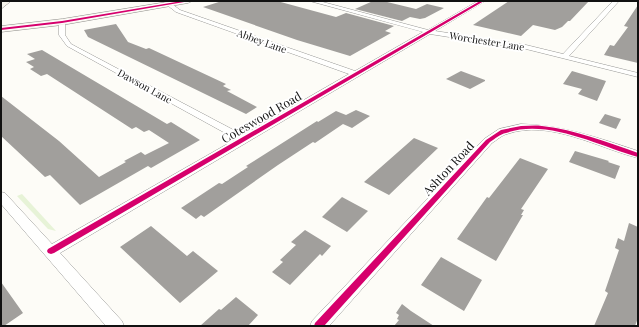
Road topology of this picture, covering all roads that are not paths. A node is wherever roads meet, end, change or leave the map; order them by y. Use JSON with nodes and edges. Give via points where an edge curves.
{"nodes":[{"id":1,"x":7,"y":1,"type":"edge"},
{"id":2,"x":188,"y":1,"type":"edge"},
{"id":3,"x":313,"y":1,"type":"edge"},
{"id":4,"x":482,"y":1,"type":"edge"},
{"id":5,"x":616,"y":1,"type":"edge"},
{"id":6,"x":341,"y":4,"type":"dead end"},
{"id":7,"x":170,"y":5,"type":"junction"},
{"id":8,"x":1,"y":6,"type":"edge"},
{"id":9,"x":334,"y":7,"type":"junction"},
{"id":10,"x":62,"y":22,"type":"junction"},
{"id":11,"x":1,"y":29,"type":"edge"},
{"id":12,"x":429,"y":32,"type":"junction"},
{"id":13,"x":565,"y":56,"type":"junction"},
{"id":14,"x":356,"y":74,"type":"junction"},
{"id":15,"x":638,"y":75,"type":"edge"},
{"id":16,"x":244,"y":139,"type":"junction"},
{"id":17,"x":638,"y":155,"type":"edge"},
{"id":18,"x":1,"y":196,"type":"edge"},
{"id":19,"x":51,"y":251,"type":"junction"},
{"id":20,"x":116,"y":326,"type":"edge"},
{"id":21,"x":318,"y":326,"type":"edge"}],
"edges":[{"from":1,"to":8,"type":"main road"},
{"from":2,"to":7,"type":"main road"},
{"from":3,"to":9,"type":"street","name":"Worchester Lane"},
{"from":4,"to":12,"type":"street","name":"Coteswood Road"},
{"from":5,"to":13,"type":"street"},
{"from":6,"to":9,"type":"street"},
{"from":7,"to":10,"type":"main road"},
{"from":7,"to":14,"type":"street","name":"Abbey Lane","via":[[178,11]]},
{"from":9,"to":12,"type":"street","name":"Worchester Lane"},
{"from":10,"to":11,"type":"main road"},
{"from":10,"to":16,"type":"street","name":"Dawson Lane","via":[[60,30],[69,45]]},
{"from":12,"to":13,"type":"street","name":"Worchester Lane","via":[[506,43]]},
{"from":12,"to":14,"type":"street","name":"Coteswood Road"},
{"from":13,"to":15,"type":"street","name":"Worchester Lane"},
{"from":14,"to":16,"type":"street","name":"Coteswood Road"},
{"from":16,"to":19,"type":"street","name":"Coteswood Road"},
{"from":17,"to":21,"type":"street","name":"Ashton Road","via":[[551,128],[517,129],[498,134],[488,141]]},
{"from":18,"to":19,"type":"street"},
{"from":19,"to":20,"type":"street"}]}
